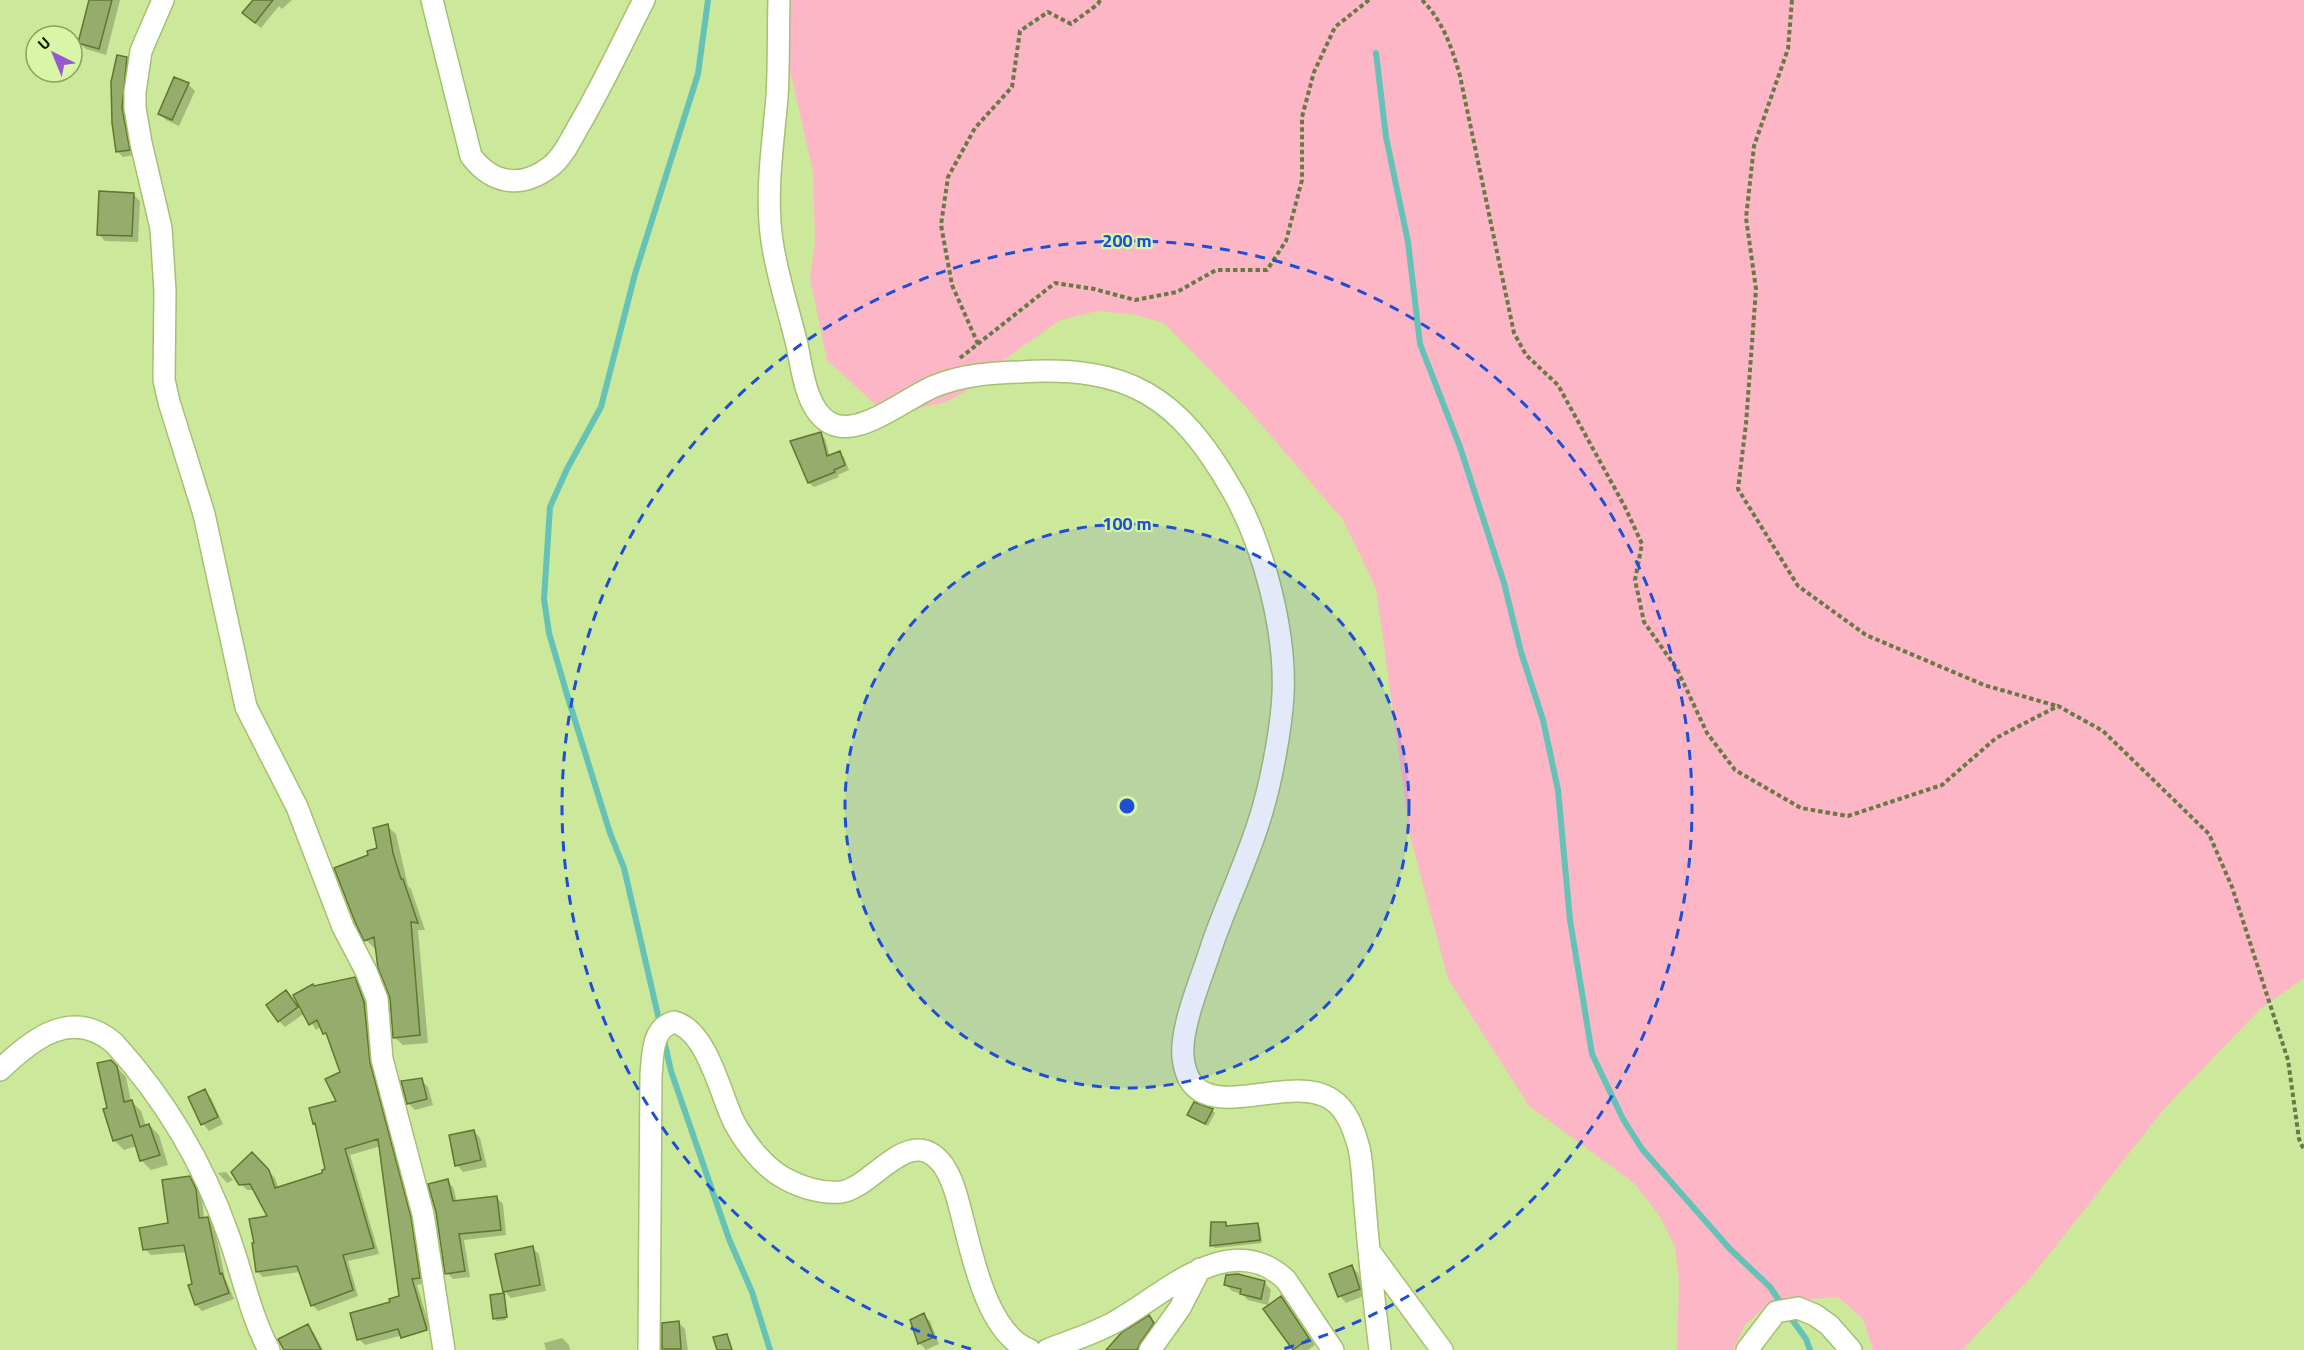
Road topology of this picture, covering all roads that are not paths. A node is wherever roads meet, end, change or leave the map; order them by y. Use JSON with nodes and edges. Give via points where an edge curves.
{"nodes":[{"id":1,"x":163,"y":0,"type":"edge"},
{"id":2,"x":432,"y":0,"type":"edge"},
{"id":3,"x":644,"y":0,"type":"edge"},
{"id":4,"x":779,"y":0,"type":"edge"},
{"id":5,"x":0,"y":1070,"type":"edge"},
{"id":6,"x":1370,"y":1251,"type":"junction"},
{"id":7,"x":1200,"y":1269,"type":"junction"},
{"id":8,"x":1008,"y":1341,"type":"edge"},
{"id":9,"x":269,"y":1350,"type":"edge"},
{"id":10,"x":444,"y":1350,"type":"edge"},
{"id":11,"x":649,"y":1350,"type":"edge"},
{"id":12,"x":1030,"y":1350,"type":"edge"},
{"id":13,"x":1047,"y":1350,"type":"edge"},
{"id":14,"x":1150,"y":1350,"type":"edge"},
{"id":15,"x":1333,"y":1350,"type":"edge"},
{"id":16,"x":1380,"y":1350,"type":"edge"},
{"id":17,"x":1442,"y":1350,"type":"edge"},
{"id":18,"x":1747,"y":1350,"type":"edge"},
{"id":19,"x":1851,"y":1350,"type":"edge"}],
"edges":[{"from":1,"to":10,"type":"street","via":[[141,51],[135,100],[161,228],[164,380],[204,514],[246,707],[297,807],[343,927],[377,999],[382,1059],[423,1214]]},
{"from":2,"to":3,"type":"street","via":[[471,156],[489,174],[514,181],[534,176],[563,153]]},
{"from":4,"to":6,"type":"street","via":[[777,95],[769,181],[772,243],[805,379],[818,413],[834,425],[846,428],[958,378],[1034,371],[1103,376],[1156,397],[1176,414],[1217,465],[1250,524],[1278,629],[1284,670],[1283,698],[1261,815],[1184,1033],[1183,1055],[1187,1075],[1195,1088],[1207,1095],[1239,1098],[1305,1090],[1318,1092],[1338,1105],[1347,1116],[1362,1161]]},
{"from":5,"to":9,"type":"street","via":[[33,1040],[59,1029],[92,1030],[114,1043],[161,1100],[197,1163],[228,1233]]},
{"from":6,"to":16,"type":"street"},
{"from":6,"to":17,"type":"street"},
{"from":7,"to":13,"type":"street","via":[[1115,1322]]},
{"from":7,"to":14,"type":"street","via":[[1180,1308]]},
{"from":7,"to":15,"type":"street","via":[[1227,1261],[1245,1261],[1276,1271]]},
{"from":8,"to":11,"type":"street","via":[[985,1294],[957,1194],[936,1157],[918,1150],[906,1152],[852,1189],[841,1192],[812,1189],[789,1181],[772,1169],[745,1139],[708,1058],[687,1029],[674,1022],[657,1036],[651,1074]]},
{"from":8,"to":12,"type":"street"},
{"from":18,"to":19,"type":"street","via":[[1776,1311],[1798,1308],[1829,1325]]}]}
